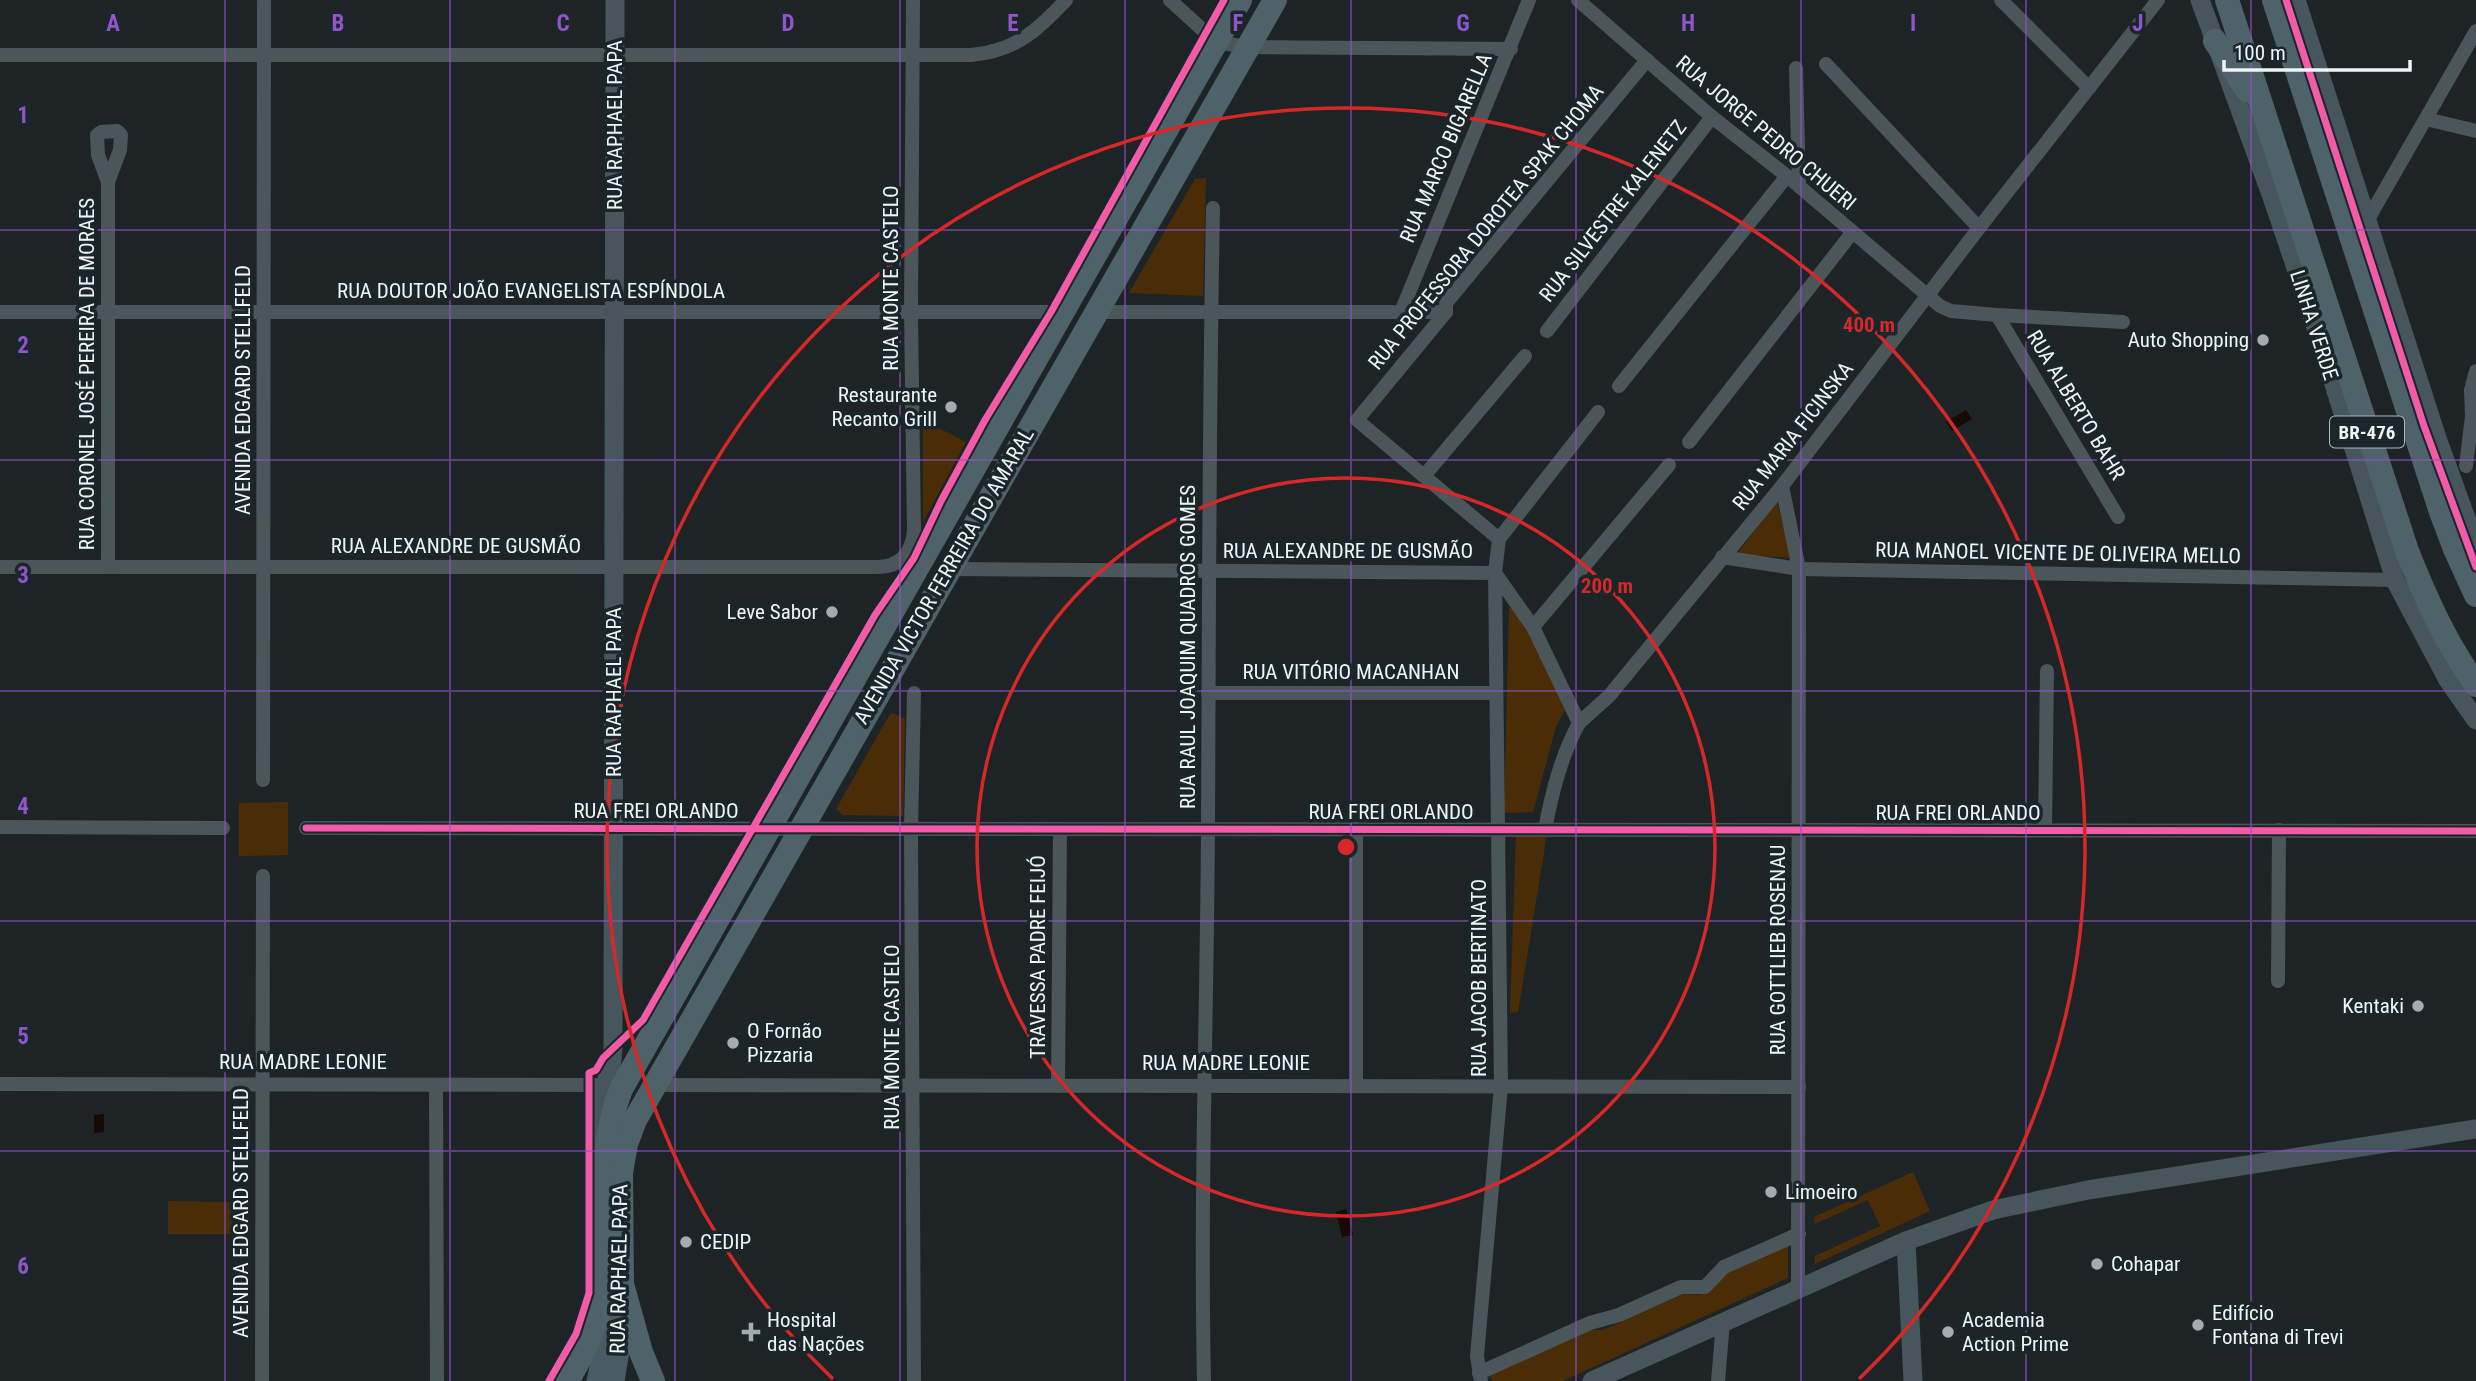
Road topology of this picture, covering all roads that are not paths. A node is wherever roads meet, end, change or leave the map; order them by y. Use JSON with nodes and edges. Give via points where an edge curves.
{"nodes":[{"id":1,"x":264,"y":0,"type":"edge"},
{"id":2,"x":615,"y":0,"type":"edge"},
{"id":3,"x":912,"y":0,"type":"edge"},
{"id":4,"x":1066,"y":0,"type":"edge"},
{"id":5,"x":1170,"y":0,"type":"edge"},
{"id":6,"x":1240,"y":0,"type":"edge"},
{"id":7,"x":1275,"y":0,"type":"edge"},
{"id":8,"x":1529,"y":0,"type":"edge"},
{"id":9,"x":1578,"y":0,"type":"edge"},
{"id":10,"x":2001,"y":0,"type":"edge"},
{"id":11,"x":2158,"y":0,"type":"edge"},
{"id":12,"x":2200,"y":0,"type":"edge"},
{"id":13,"x":2227,"y":0,"type":"edge"},
{"id":14,"x":2274,"y":0,"type":"edge"},
{"id":15,"x":2297,"y":0,"type":"edge"},
{"id":16,"x":2476,"y":32,"type":"edge"},
{"id":17,"x":2215,"y":41,"type":"junction"},
{"id":18,"x":1216,"y":42,"type":"junction"},
{"id":19,"x":1248,"y":47,"type":"junction"},
{"id":20,"x":1511,"y":49,"type":"junction"},
{"id":21,"x":0,"y":55,"type":"edge"},
{"id":22,"x":264,"y":55,"type":"junction"},
{"id":23,"x":615,"y":55,"type":"junction"},
{"id":24,"x":913,"y":55,"type":"junction"},
{"id":25,"x":1647,"y":60,"type":"junction"},
{"id":26,"x":1826,"y":64,"type":"dead end"},
{"id":27,"x":1796,"y":68,"type":"dead end"},
{"id":28,"x":2089,"y":88,"type":"junction"},
{"id":29,"x":1712,"y":117,"type":"junction"},
{"id":30,"x":2266,"y":118,"type":"junction"},
{"id":31,"x":2426,"y":119,"type":"junction"},
{"id":32,"x":2476,"y":131,"type":"edge"},
{"id":33,"x":1787,"y":176,"type":"junction"},
{"id":34,"x":108,"y":181,"type":"dead end"},
{"id":35,"x":1799,"y":186,"type":"junction"},
{"id":36,"x":1213,"y":208,"type":"dead end"},
{"id":37,"x":2367,"y":221,"type":"junction"},
{"id":38,"x":1979,"y":228,"type":"junction"},
{"id":39,"x":1852,"y":233,"type":"junction"},
{"id":40,"x":1928,"y":296,"type":"junction"},
{"id":41,"x":0,"y":312,"type":"edge"},
{"id":42,"x":108,"y":312,"type":"junction"},
{"id":43,"x":264,"y":312,"type":"junction"},
{"id":44,"x":614,"y":312,"type":"junction"},
{"id":45,"x":911,"y":312,"type":"junction"},
{"id":46,"x":1062,"y":312,"type":"junction"},
{"id":47,"x":1096,"y":312,"type":"junction"},
{"id":48,"x":1211,"y":312,"type":"junction"},
{"id":49,"x":1401,"y":312,"type":"junction"},
{"id":50,"x":1446,"y":312,"type":"junction"},
{"id":51,"x":1997,"y":315,"type":"junction"},
{"id":52,"x":2123,"y":322,"type":"dead end"},
{"id":53,"x":1546,"y":331,"type":"dead end"},
{"id":54,"x":1525,"y":356,"type":"dead end"},
{"id":55,"x":2476,"y":371,"type":"edge"},
{"id":56,"x":1619,"y":386,"type":"dead end"},
{"id":57,"x":2474,"y":403,"type":"edge"},
{"id":58,"x":1598,"y":412,"type":"dead end"},
{"id":59,"x":1689,"y":442,"type":"dead end"},
{"id":60,"x":1669,"y":465,"type":"dead end"},
{"id":61,"x":2466,"y":466,"type":"dead end"},
{"id":62,"x":1424,"y":476,"type":"junction"},
{"id":63,"x":1782,"y":486,"type":"junction"},
{"id":64,"x":2118,"y":517,"type":"dead end"},
{"id":65,"x":1499,"y":539,"type":"junction"},
{"id":66,"x":2476,"y":546,"type":"edge"},
{"id":67,"x":907,"y":555,"type":"joint"},
{"id":68,"x":1722,"y":557,"type":"junction"},
{"id":69,"x":0,"y":567,"type":"edge"},
{"id":70,"x":108,"y":567,"type":"junction"},
{"id":71,"x":264,"y":567,"type":"junction"},
{"id":72,"x":614,"y":567,"type":"junction"},
{"id":73,"x":949,"y":569,"type":"junction"},
{"id":74,"x":1799,"y":569,"type":"junction"},
{"id":75,"x":1208,"y":571,"type":"junction"},
{"id":76,"x":1495,"y":573,"type":"junction"},
{"id":77,"x":2395,"y":580,"type":"junction"},
{"id":78,"x":2476,"y":595,"type":"edge"},
{"id":79,"x":1533,"y":627,"type":"junction"},
{"id":80,"x":2047,"y":671,"type":"dead end"},
{"id":81,"x":2476,"y":685,"type":"edge"},
{"id":82,"x":914,"y":693,"type":"dead end"},
{"id":83,"x":1208,"y":693,"type":"junction"},
{"id":84,"x":1495,"y":693,"type":"junction"},
{"id":85,"x":2476,"y":720,"type":"edge"},
{"id":86,"x":1579,"y":723,"type":"junction"},
{"id":87,"x":263,"y":780,"type":"dead end"},
{"id":88,"x":0,"y":827,"type":"edge"},
{"id":89,"x":223,"y":828,"type":"dead end"},
{"id":90,"x":306,"y":828,"type":"dead end"},
{"id":91,"x":614,"y":828,"type":"junction"},
{"id":92,"x":768,"y":829,"type":"junction"},
{"id":93,"x":800,"y":829,"type":"junction"},
{"id":94,"x":911,"y":829,"type":"junction"},
{"id":95,"x":1060,"y":829,"type":"junction"},
{"id":96,"x":1208,"y":829,"type":"junction"},
{"id":97,"x":1356,"y":829,"type":"junction"},
{"id":98,"x":1498,"y":830,"type":"junction"},
{"id":99,"x":1545,"y":830,"type":"junction"},
{"id":100,"x":1799,"y":830,"type":"junction"},
{"id":101,"x":2045,"y":830,"type":"junction"},
{"id":102,"x":2279,"y":830,"type":"junction"},
{"id":103,"x":2476,"y":831,"type":"edge"},
{"id":104,"x":263,"y":876,"type":"dead end"},
{"id":105,"x":2278,"y":981,"type":"dead end"},
{"id":106,"x":613,"y":1053,"type":"junction"},
{"id":107,"x":640,"y":1054,"type":"junction"},
{"id":108,"x":0,"y":1084,"type":"edge"},
{"id":109,"x":263,"y":1084,"type":"junction"},
{"id":110,"x":436,"y":1085,"type":"junction"},
{"id":111,"x":605,"y":1085,"type":"junction"},
{"id":112,"x":653,"y":1085,"type":"junction"},
{"id":113,"x":914,"y":1086,"type":"junction"},
{"id":114,"x":1058,"y":1086,"type":"junction"},
{"id":115,"x":1203,"y":1086,"type":"junction"},
{"id":116,"x":1356,"y":1086,"type":"junction"},
{"id":117,"x":1501,"y":1086,"type":"junction"},
{"id":118,"x":1798,"y":1087,"type":"junction"},
{"id":119,"x":2476,"y":1129,"type":"edge"},
{"id":120,"x":614,"y":1162,"type":"junction"},
{"id":121,"x":1799,"y":1234,"type":"junction"},
{"id":122,"x":1906,"y":1241,"type":"junction"},
{"id":123,"x":613,"y":1281,"type":"junction"},
{"id":124,"x":1798,"y":1289,"type":"junction"},
{"id":125,"x":1723,"y":1322,"type":"junction"},
{"id":126,"x":1480,"y":1377,"type":"edge"},
{"id":127,"x":262,"y":1381,"type":"edge"},
{"id":128,"x":437,"y":1381,"type":"edge"},
{"id":129,"x":567,"y":1381,"type":"edge"},
{"id":130,"x":597,"y":1381,"type":"edge"},
{"id":131,"x":614,"y":1381,"type":"edge"},
{"id":132,"x":653,"y":1381,"type":"edge"},
{"id":133,"x":914,"y":1381,"type":"edge"},
{"id":134,"x":1204,"y":1381,"type":"edge"},
{"id":135,"x":1592,"y":1381,"type":"edge"},
{"id":136,"x":1718,"y":1381,"type":"edge"},
{"id":137,"x":1913,"y":1381,"type":"edge"}],
"edges":[{"from":1,"to":22,"type":"street","name":"AVENIDA EDGARD STELLFELD"},
{"from":2,"to":23,"type":"main road","name":"RUA RAPHAEL PAPA"},
{"from":3,"to":24,"type":"street","name":"RUA MONTE CASTELO"},
{"from":4,"to":24,"type":"street","via":[[1040,27],[1004,50]]},
{"from":5,"to":18,"type":"street"},
{"from":6,"to":18,"type":"highway","name":"AVENIDA VICTOR FERREIRA DO AMARAL"},
{"from":7,"to":19,"type":"highway","name":"AVENIDA VICTOR FERREIRA DO AMARAL"},
{"from":8,"to":20,"type":"street","name":"RUA MARCO BIGARELLA"},
{"from":9,"to":25,"type":"street","name":"RUA JORGE PEDRO CHUERI"},
{"from":10,"to":28,"type":"street"},
{"from":11,"to":28,"type":"street","name":"RUA MARIA FICINSKA"},
{"from":12,"to":17,"type":"main road","name":"LINHA VERDE"},
{"from":13,"to":30,"type":"highway","name":"LINHA VERDE","number":"BR-476"},
{"from":14,"to":78,"type":"highway","number":"BR-476","via":[[2441,512]]},
{"from":15,"to":37,"type":"main road"},
{"from":16,"to":31,"type":"street"},
{"from":17,"to":30,"type":"highway"},
{"from":17,"to":77,"type":"main road","name":"LINHA VERDE","via":[[2315,324]]},
{"from":18,"to":19,"type":"street"},
{"from":18,"to":46,"type":"highway","name":"AVENIDA VICTOR FERREIRA DO AMARAL"},
{"from":19,"to":20,"type":"street"},
{"from":19,"to":47,"type":"highway","name":"AVENIDA VICTOR FERREIRA DO AMARAL"},
{"from":20,"to":49,"type":"street","name":"RUA MARCO BIGARELLA"},
{"from":21,"to":22,"type":"street"},
{"from":22,"to":23,"type":"street"},
{"from":22,"to":43,"type":"street","name":"AVENIDA EDGARD STELLFELD"},
{"from":23,"to":24,"type":"street"},
{"from":23,"to":44,"type":"main road","name":"RUA RAPHAEL PAPA"},
{"from":24,"to":45,"type":"street","name":"RUA MONTE CASTELO"},
{"from":25,"to":29,"type":"street","name":"RUA JORGE PEDRO CHUERI"},
{"from":25,"to":50,"type":"street","name":"RUA PROFESSORA DOROTEA SPAK CHOMA","via":[[1446,303]]},
{"from":26,"to":38,"type":"street"},
{"from":27,"to":35,"type":"street"},
{"from":28,"to":38,"type":"street","name":"RUA MARIA FICINSKA"},
{"from":29,"to":33,"type":"street","name":"RUA JORGE PEDRO CHUERI"},
{"from":29,"to":53,"type":"street","name":"RUA SILVESTRE KALENETZ"},
{"from":30,"to":81,"type":"highway","name":"LINHA VERDE","number":"BR-476","via":[[2407,551],[2446,639]]},
{"from":31,"to":32,"type":"street"},
{"from":31,"to":37,"type":"street"},
{"from":33,"to":35,"type":"street","name":"RUA JORGE PEDRO CHUERI"},
{"from":33,"to":56,"type":"street"},
{"from":34,"to":42,"type":"street","name":"RUA CORONEL JOSÉ PEREIRA DE MORAES"},
{"from":35,"to":39,"type":"street","name":"RUA JORGE PEDRO CHUERI"},
{"from":36,"to":48,"type":"street","name":"RUA RAUL JOAQUIM QUADROS GOMES"},
{"from":37,"to":66,"type":"main road"},
{"from":38,"to":40,"type":"street","name":"RUA MARIA FICINSKA"},
{"from":39,"to":40,"type":"street","name":"RUA JORGE PEDRO CHUERI"},
{"from":39,"to":59,"type":"street"},
{"from":40,"to":51,"type":"street","name":"RUA JORGE PEDRO CHUERI","via":[[1951,311]]},
{"from":40,"to":63,"type":"street","name":"RUA MARIA FICINSKA"},
{"from":41,"to":42,"type":"street","name":"RUA DOUTOR JOÃO EVANGELISTA ESPÍNDOLA"},
{"from":42,"to":43,"type":"street","name":"RUA DOUTOR JOÃO EVANGELISTA ESPÍNDOLA"},
{"from":42,"to":70,"type":"street","name":"RUA CORONEL JOSÉ PEREIRA DE MORAES"},
{"from":43,"to":44,"type":"street","name":"RUA DOUTOR JOÃO EVANGELISTA ESPÍNDOLA"},
{"from":43,"to":71,"type":"street","name":"AVENIDA EDGARD STELLFELD"},
{"from":44,"to":45,"type":"street","name":"RUA DOUTOR JOÃO EVANGELISTA ESPÍNDOLA"},
{"from":44,"to":72,"type":"main road","name":"RUA RAPHAEL PAPA"},
{"from":45,"to":46,"type":"street","name":"RUA DOUTOR JOÃO EVANGELISTA ESPÍNDOLA"},
{"from":45,"to":67,"type":"street","name":"RUA MONTE CASTELO","via":[[914,531]]},
{"from":46,"to":92,"type":"highway","name":"AVENIDA VICTOR FERREIRA DO AMARAL"},
{"from":47,"to":48,"type":"street"},
{"from":47,"to":73,"type":"highway","name":"AVENIDA VICTOR FERREIRA DO AMARAL"},
{"from":48,"to":49,"type":"street"},
{"from":48,"to":75,"type":"street","name":"RUA RAUL JOAQUIM QUADROS GOMES"},
{"from":49,"to":50,"type":"street"},
{"from":50,"to":62,"type":"street","name":"RUA PROFESSORA DOROTEA SPAK CHOMA","via":[[1357,420]]},
{"from":51,"to":52,"type":"street","name":"RUA JORGE PEDRO CHUERI"},
{"from":51,"to":64,"type":"street","name":"RUA ALBERTO BAHR"},
{"from":54,"to":62,"type":"street"},
{"from":55,"to":57,"type":"street","via":[[2471,390]]},
{"from":57,"to":61,"type":"street"},
{"from":58,"to":65,"type":"street"},
{"from":60,"to":79,"type":"street"},
{"from":62,"to":65,"type":"street"},
{"from":63,"to":68,"type":"street","name":"RUA MARIA FICINSKA"},
{"from":63,"to":74,"type":"street","name":"RUA GOTTLIEB ROSENAU"},
{"from":65,"to":76,"type":"street","name":"RUA JACOB BERTINATO"},
{"from":67,"to":72,"type":"street","name":"RUA ALEXANDRE DE GUSMÃO","via":[[894,565],[879,567]]},
{"from":68,"to":74,"type":"street","name":"RUA MANOEL VICENTE DE OLIVEIRA MELLO"},
{"from":68,"to":86,"type":"street","name":"RUA MARIA FICINSKA","via":[[1609,696]]},
{"from":69,"to":70,"type":"street","name":"RUA ALEXANDRE DE GUSMÃO"},
{"from":70,"to":71,"type":"street","name":"RUA ALEXANDRE DE GUSMÃO"},
{"from":71,"to":72,"type":"street","name":"RUA ALEXANDRE DE GUSMÃO"},
{"from":71,"to":87,"type":"street","name":"AVENIDA EDGARD STELLFELD"},
{"from":72,"to":91,"type":"main road","name":"RUA RAPHAEL PAPA"},
{"from":73,"to":75,"type":"street","name":"RUA ALEXANDRE DE GUSMÃO"},
{"from":73,"to":93,"type":"highway","name":"AVENIDA VICTOR FERREIRA DO AMARAL"},
{"from":74,"to":77,"type":"street","name":"RUA MANOEL VICENTE DE OLIVEIRA MELLO"},
{"from":74,"to":100,"type":"street","name":"RUA GOTTLIEB ROSENAU"},
{"from":75,"to":76,"type":"street","name":"RUA ALEXANDRE DE GUSMÃO"},
{"from":75,"to":83,"type":"street","name":"RUA RAUL JOAQUIM QUADROS GOMES"},
{"from":76,"to":79,"type":"street"},
{"from":76,"to":84,"type":"street","name":"RUA JACOB BERTINATO"},
{"from":77,"to":85,"type":"main road","name":"LINHA VERDE","via":[[2448,680]]},
{"from":79,"to":86,"type":"street"},
{"from":80,"to":101,"type":"street"},
{"from":82,"to":94,"type":"street","name":"RUA MONTE CASTELO"},
{"from":83,"to":84,"type":"street","name":"RUA VITÓRIO MACANHAN"},
{"from":83,"to":96,"type":"street","name":"RUA RAUL JOAQUIM QUADROS GOMES"},
{"from":84,"to":98,"type":"street","name":"RUA JACOB BERTINATO"},
{"from":86,"to":99,"type":"street","via":[[1568,743]]},
{"from":88,"to":89,"type":"street"},
{"from":90,"to":91,"type":"street","name":"RUA FREI ORLANDO"},
{"from":91,"to":92,"type":"street","name":"RUA FREI ORLANDO"},
{"from":91,"to":106,"type":"main road","name":"RUA RAPHAEL PAPA"},
{"from":92,"to":93,"type":"street","name":"RUA FREI ORLANDO"},
{"from":92,"to":107,"type":"highway","name":"AVENIDA VICTOR FERREIRA DO AMARAL"},
{"from":93,"to":94,"type":"street","name":"RUA FREI ORLANDO"},
{"from":93,"to":112,"type":"highway","name":"AVENIDA VICTOR FERREIRA DO AMARAL"},
{"from":94,"to":95,"type":"street","name":"RUA FREI ORLANDO"},
{"from":94,"to":113,"type":"street","name":"RUA MONTE CASTELO"},
{"from":95,"to":96,"type":"street","name":"RUA FREI ORLANDO"},
{"from":95,"to":114,"type":"street","name":"TRAVESSA PADRE FEIJÓ"},
{"from":96,"to":97,"type":"street","name":"RUA FREI ORLANDO"},
{"from":96,"to":115,"type":"street","name":"RUA RAUL JOAQUIM QUADROS GOMES"},
{"from":97,"to":98,"type":"street","name":"RUA FREI ORLANDO"},
{"from":97,"to":116,"type":"street"},
{"from":98,"to":99,"type":"street","name":"RUA FREI ORLANDO"},
{"from":98,"to":117,"type":"street","name":"RUA JACOB BERTINATO"},
{"from":99,"to":100,"type":"street","name":"RUA FREI ORLANDO"},
{"from":100,"to":101,"type":"street","name":"RUA FREI ORLANDO"},
{"from":100,"to":118,"type":"street","name":"RUA GOTTLIEB ROSENAU"},
{"from":101,"to":102,"type":"street","name":"RUA FREI ORLANDO"},
{"from":102,"to":103,"type":"street","name":"RUA FREI ORLANDO"},
{"from":102,"to":105,"type":"street"},
{"from":104,"to":109,"type":"street","name":"AVENIDA EDGARD STELLFELD"},
{"from":106,"to":107,"type":"main road","via":[[627,1060]]},
{"from":106,"to":111,"type":"main road","name":"RUA RAPHAEL PAPA"},
{"from":107,"to":120,"type":"highway","name":"AVENIDA VICTOR FERREIRA DO AMARAL","via":[[614,1108],[605,1147]]},
{"from":108,"to":109,"type":"street","name":"RUA MADRE LEONIE"},
{"from":109,"to":110,"type":"street","name":"RUA MADRE LEONIE"},
{"from":109,"to":127,"type":"street","name":"AVENIDA EDGARD STELLFELD"},
{"from":110,"to":111,"type":"street","name":"RUA MADRE LEONIE"},
{"from":110,"to":128,"type":"street"},
{"from":111,"to":120,"type":"main road","name":"RUA RAPHAEL PAPA","via":[[598,1125]]},
{"from":112,"to":113,"type":"street","name":"RUA MADRE LEONIE"},
{"from":112,"to":120,"type":"highway","name":"AVENIDA VICTOR FERREIRA DO AMARAL"},
{"from":113,"to":114,"type":"street","name":"RUA MADRE LEONIE"},
{"from":113,"to":133,"type":"street","name":"RUA MONTE CASTELO"},
{"from":114,"to":115,"type":"street","name":"RUA MADRE LEONIE"},
{"from":115,"to":116,"type":"street","name":"RUA MADRE LEONIE"},
{"from":115,"to":134,"type":"street","name":"RUA RAUL JOAQUIM QUADROS GOMES"},
{"from":116,"to":117,"type":"street","name":"RUA MADRE LEONIE"},
{"from":117,"to":118,"type":"street","name":"RUA MADRE LEONIE"},
{"from":117,"to":126,"type":"street","name":"RUA JACOB BERTINATO","via":[[1477,1356]]},
{"from":118,"to":121,"type":"street","name":"RUA GOTTLIEB ROSENAU"},
{"from":119,"to":122,"type":"main road","via":[[2059,1196],[1961,1220]]},
{"from":120,"to":123,"type":"highway","name":"RUA RAPHAEL PAPA","via":[[620,1196]]},
{"from":121,"to":124,"type":"street","name":"RUA GOTTLIEB ROSENAU"},
{"from":121,"to":126,"type":"street","via":[[1724,1266],[1704,1287],[1681,1287],[1625,1313],[1590,1323]]},
{"from":122,"to":124,"type":"main road"},
{"from":122,"to":137,"type":"main road"},
{"from":123,"to":129,"type":"highway"},
{"from":123,"to":130,"type":"main road","name":"RUA RAPHAEL PAPA"},
{"from":123,"to":131,"type":"main road","name":"RUA RAPHAEL PAPA","via":[[621,1339]]},
{"from":123,"to":132,"type":"highway"},
{"from":124,"to":125,"type":"main road"},
{"from":125,"to":135,"type":"main road"},
{"from":125,"to":136,"type":"street"}]}
